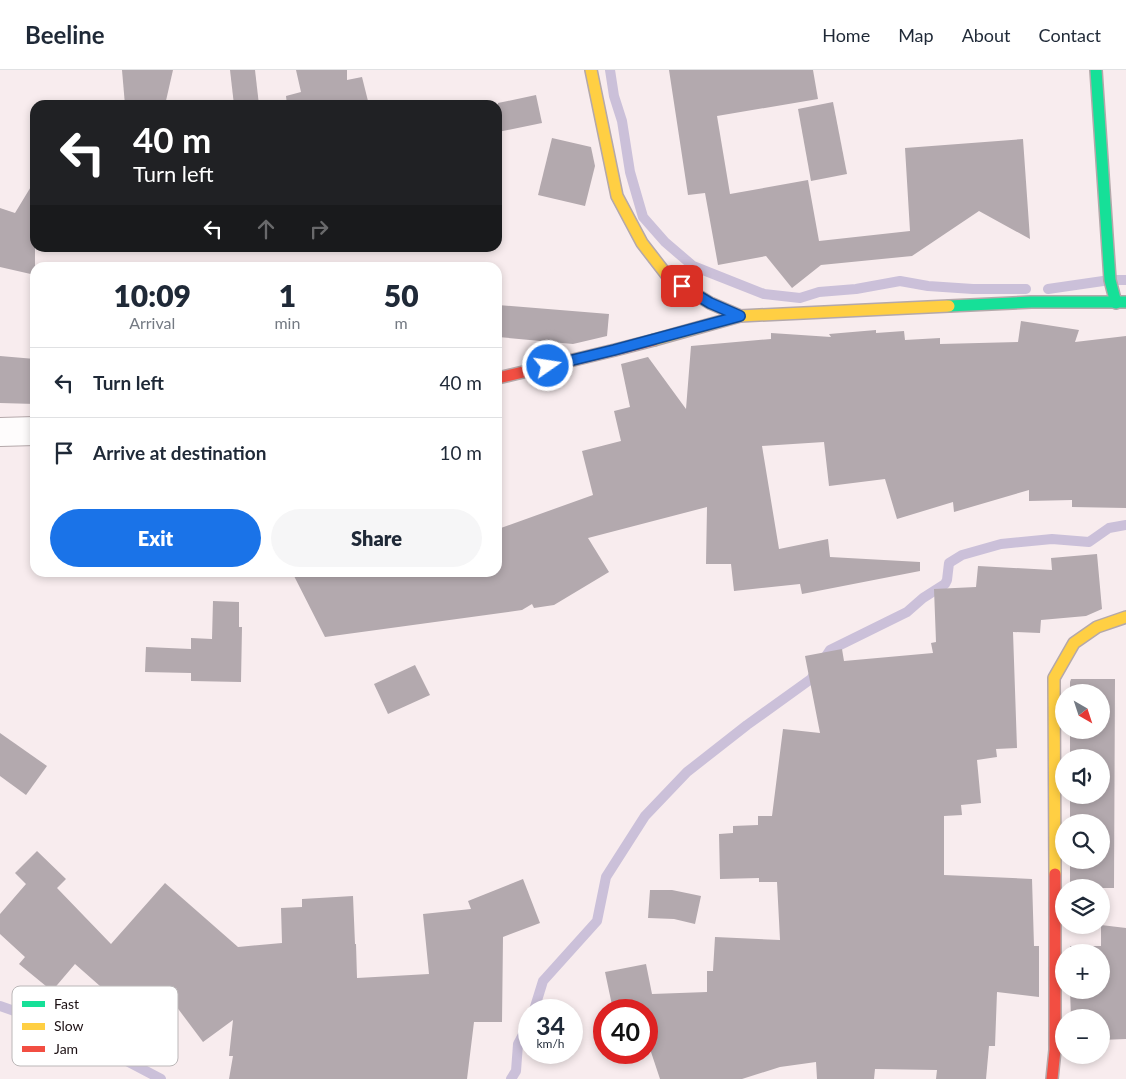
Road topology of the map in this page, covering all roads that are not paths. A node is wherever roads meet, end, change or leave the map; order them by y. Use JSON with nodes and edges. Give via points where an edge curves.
{"nodes":[{"id":1,"x":591,"y":70,"type":"edge"},
{"id":2,"x":1096,"y":70,"type":"edge"},
{"id":3,"x":1121,"y":302,"type":"edge"},
{"id":4,"x":740,"y":316,"type":"junction"},
{"id":5,"x":502,"y":377,"type":"edge"},
{"id":6,"x":30,"y":431,"type":"edge"},
{"id":7,"x":0,"y":432,"type":"edge"},
{"id":8,"x":1126,"y":617,"type":"edge"},
{"id":9,"x":1052,"y":1079,"type":"edge"}],
"edges":[{"from":1,"to":4,"type":"street","via":[[617,196],[642,242],[669,278],[710,303]]},
{"from":2,"to":3,"type":"street","via":[[1110,280]]},
{"from":3,"to":4,"type":"street","via":[[1030,302]]},
{"from":4,"to":5,"type":"street"},
{"from":6,"to":7,"type":"street"},
{"from":8,"to":9,"type":"street","via":[[1096,627],[1074,643],[1054,678],[1055,1050]]}]}
